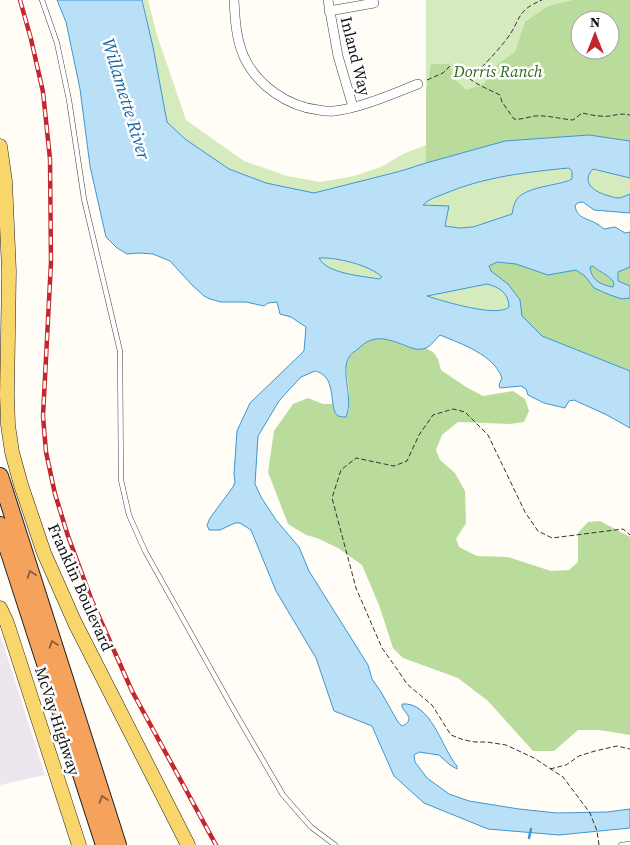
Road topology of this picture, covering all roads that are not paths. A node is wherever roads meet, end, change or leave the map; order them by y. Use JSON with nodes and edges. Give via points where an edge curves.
{"nodes":[{"id":1,"x":42,"y":0,"type":"edge"},
{"id":2,"x":234,"y":0,"type":"edge"},
{"id":3,"x":328,"y":0,"type":"edge"},
{"id":4,"x":374,"y":3,"type":"dead end"},
{"id":5,"x":329,"y":11,"type":"junction"},
{"id":6,"x":418,"y":84,"type":"road end"},
{"id":7,"x":353,"y":107,"type":"junction"},
{"id":8,"x":0,"y":146,"type":"edge"},
{"id":9,"x":0,"y":476,"type":"edge"},
{"id":10,"x":0,"y":525,"type":"edge"},
{"id":11,"x":0,"y":608,"type":"edge"},
{"id":12,"x":630,"y":844,"type":"edge"},
{"id":13,"x":80,"y":845,"type":"edge"},
{"id":14,"x":104,"y":845,"type":"edge"},
{"id":15,"x":118,"y":845,"type":"edge"},
{"id":16,"x":188,"y":845,"type":"edge"},
{"id":17,"x":335,"y":845,"type":"edge"},
{"id":18,"x":622,"y":845,"type":"edge"}],
"edges":[{"from":1,"to":17,"type":"lane","via":[[57,43],[84,200],[120,351],[121,480],[129,516],[149,559],[283,795],[311,827]]},
{"from":2,"to":7,"type":"street","via":[[237,38],[244,58],[270,90],[309,109],[332,112]]},
{"from":3,"to":5,"type":"street","name":"Inland Way"},
{"from":4,"to":5,"type":"street","name":"Inland Way"},
{"from":5,"to":7,"type":"street","name":"Inland Way"},
{"from":6,"to":7,"type":"street"},
{"from":8,"to":16,"type":"main road","name":"Franklin Boulevard","via":[[9,271],[7,395],[12,452],[44,553],[63,597]]},
{"from":15,"to":9,"type":"highway","one_way":true},
{"from":10,"to":14,"type":"highway"},
{"from":11,"to":13,"type":"main road","name":"McVay Highway"},
{"from":12,"to":18,"type":"lane"}]}
